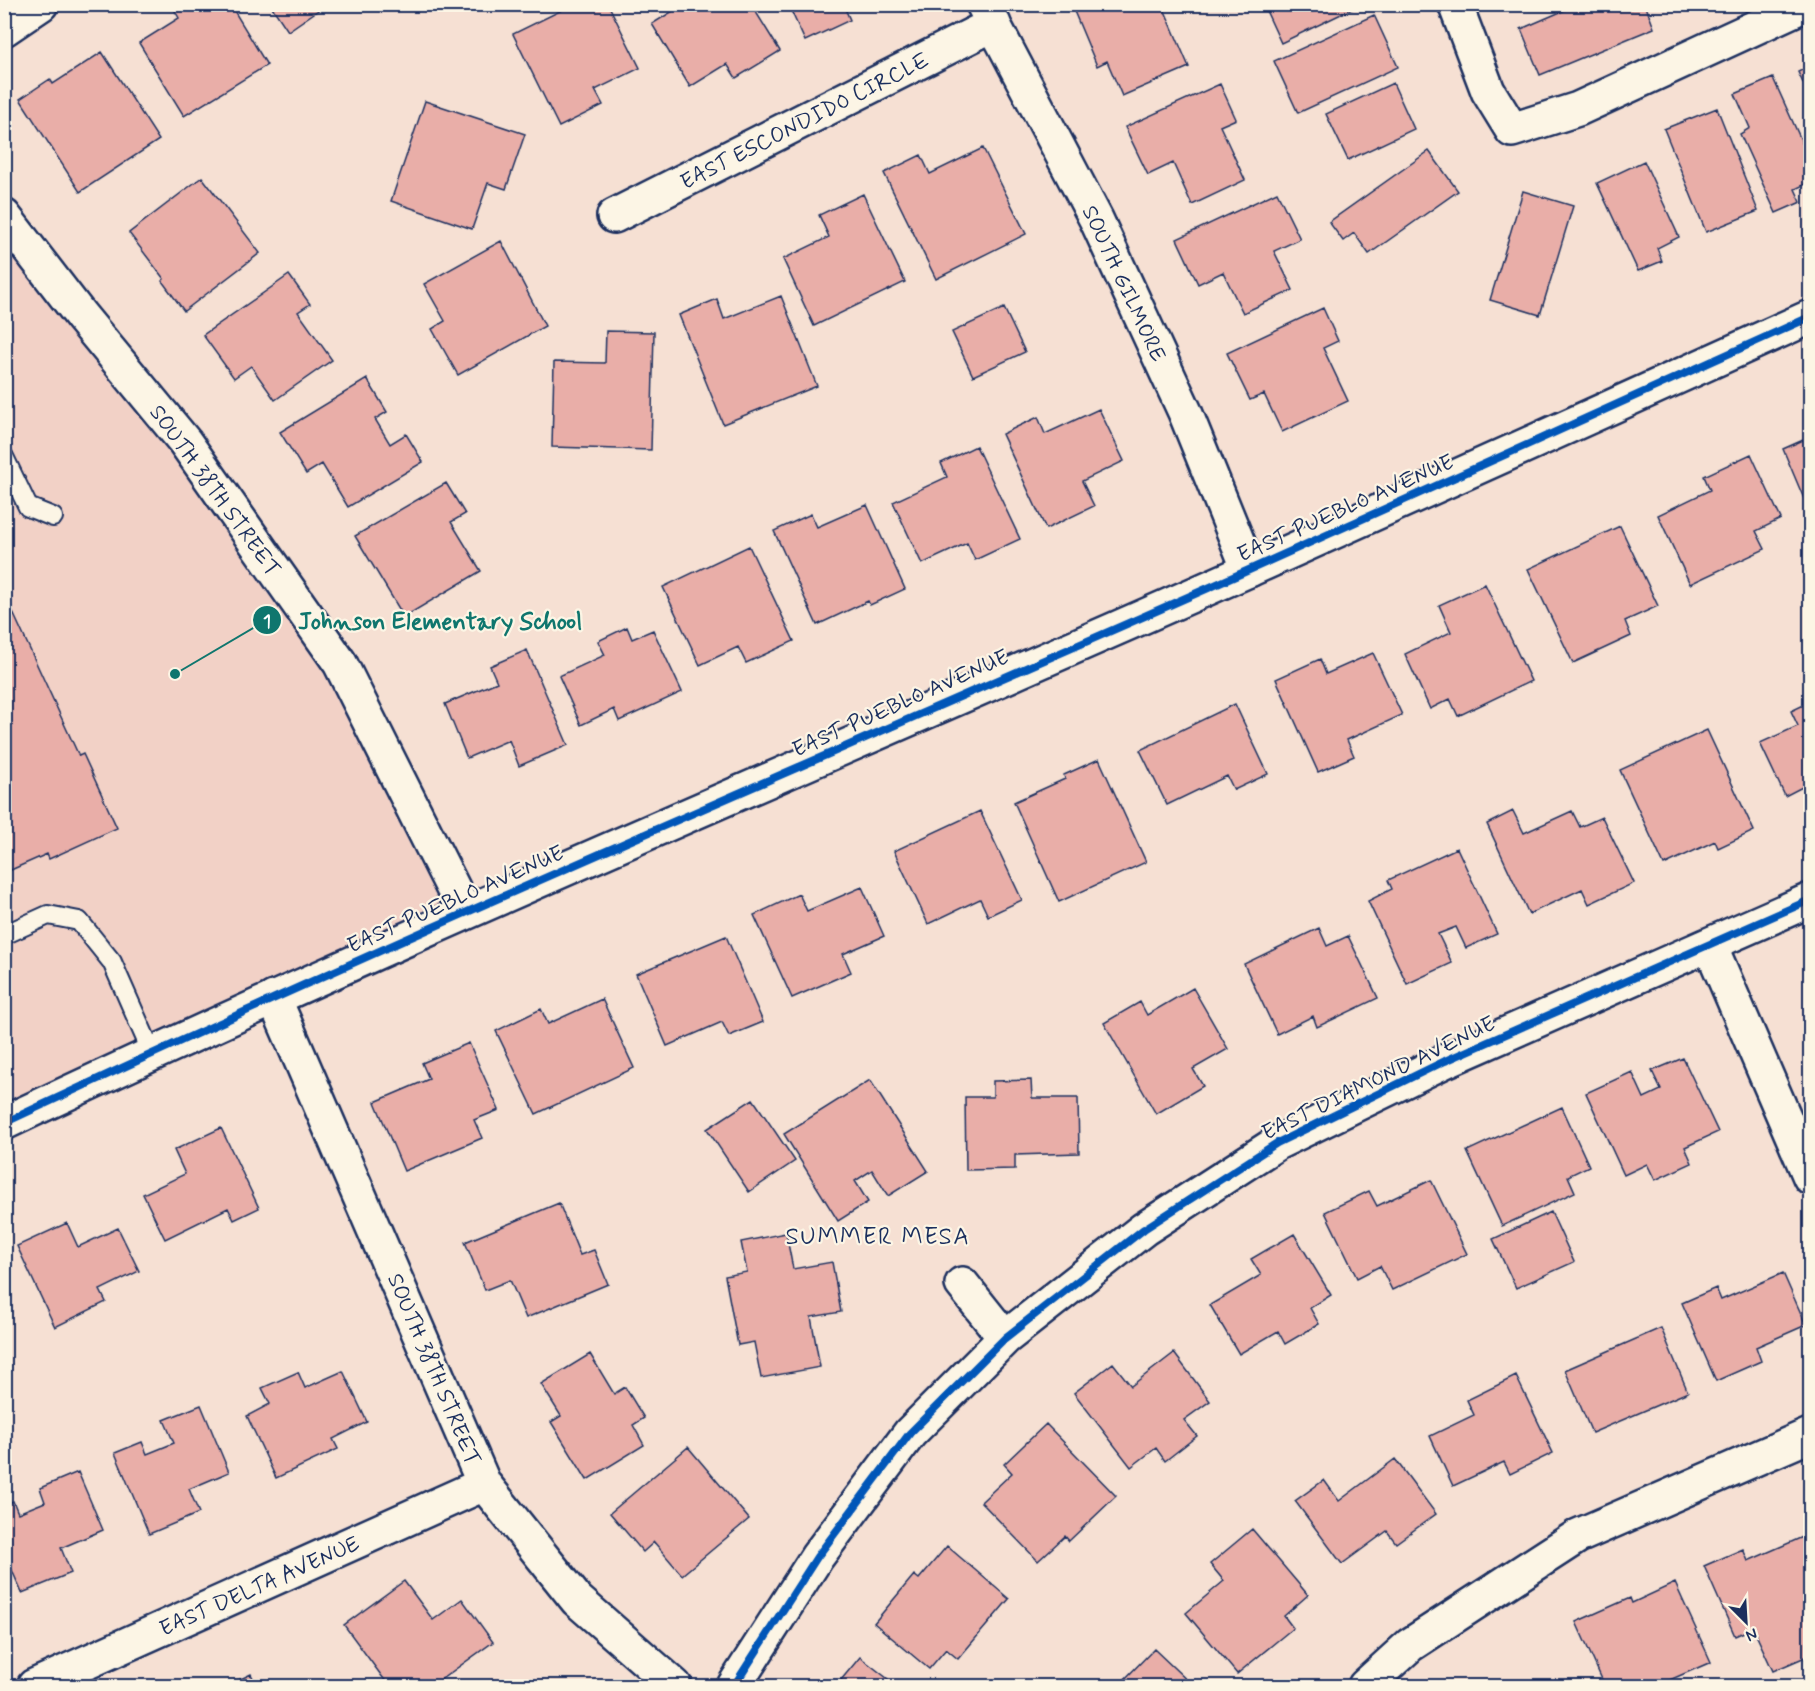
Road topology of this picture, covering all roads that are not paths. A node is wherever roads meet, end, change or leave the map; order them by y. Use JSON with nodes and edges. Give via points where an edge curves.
{"nodes":[{"id":1,"x":40,"y":4,"type":"edge"},
{"id":2,"x":1455,"y":4,"type":"edge"},
{"id":3,"x":1806,"y":4,"type":"edge"},
{"id":4,"x":989,"y":14,"type":"edge"},
{"id":5,"x":4,"y":29,"type":"edge"},
{"id":6,"x":4,"y":216,"type":"edge"},
{"id":7,"x":614,"y":216,"type":"dead end"},
{"id":8,"x":1810,"y":317,"type":"edge"},
{"id":9,"x":4,"y":457,"type":"edge"},
{"id":10,"x":53,"y":517,"type":"dead end"},
{"id":11,"x":1249,"y":570,"type":"junction"},
{"id":12,"x":1810,"y":900,"type":"edge"},
{"id":13,"x":465,"y":912,"type":"junction"},
{"id":14,"x":4,"y":935,"type":"edge"},
{"id":15,"x":1710,"y":945,"type":"junction"},
{"id":16,"x":274,"y":998,"type":"junction"},
{"id":17,"x":152,"y":1053,"type":"junction"},
{"id":18,"x":4,"y":1123,"type":"edge"},
{"id":19,"x":1810,"y":1177,"type":"edge"},
{"id":20,"x":962,"y":1284,"type":"dead end"},
{"id":21,"x":1005,"y":1338,"type":"junction"},
{"id":22,"x":1810,"y":1435,"type":"edge"},
{"id":23,"x":484,"y":1484,"type":"junction"},
{"id":24,"x":34,"y":1686,"type":"edge"},
{"id":25,"x":675,"y":1686,"type":"edge"},
{"id":26,"x":734,"y":1686,"type":"edge"},
{"id":27,"x":1365,"y":1686,"type":"edge"}],
"edges":[{"from":1,"to":5,"type":"street"},
{"from":2,"to":3,"type":"street","via":[[1488,91],[1512,130],[1578,109]]},
{"from":4,"to":7,"type":"street","name":"EAST ESCONDIDO CIRCLE"},
{"from":4,"to":11,"type":"street","name":"SOUTH GILMORE","via":[[1096,219],[1185,412]]},
{"from":6,"to":13,"type":"street","name":"SOUTH 38TH STREET","via":[[185,442],[340,663]]},
{"from":8,"to":11,"type":"street","name":"EAST PUEBLO AVENUE"},
{"from":9,"to":10,"type":"lane","via":[[28,507]]},
{"from":11,"to":13,"type":"street","name":"EAST PUEBLO AVENUE"},
{"from":12,"to":15,"type":"street","name":"EAST DIAMOND AVENUE"},
{"from":13,"to":16,"type":"street","name":"EAST PUEBLO AVENUE"},
{"from":14,"to":17,"type":"lane","via":[[48,915],[79,921],[112,962]]},
{"from":15,"to":19,"type":"street"},
{"from":15,"to":21,"type":"street","name":"EAST DIAMOND AVENUE","via":[[1445,1061],[1277,1143],[1144,1229]]},
{"from":16,"to":17,"type":"street","name":"EAST PUEBLO AVENUE"},
{"from":16,"to":23,"type":"street","name":"SOUTH 38TH STREET"},
{"from":17,"to":18,"type":"street","name":"EAST PUEBLO AVENUE"},
{"from":20,"to":21,"type":"street"},
{"from":21,"to":26,"type":"street","name":"EAST DIAMOND AVENUE","via":[[910,1433],[818,1557]]},
{"from":22,"to":27,"type":"street","via":[[1578,1536],[1410,1645]]},
{"from":23,"to":24,"type":"street","name":"EAST DELTA AVENUE"},
{"from":23,"to":25,"type":"street","name":"SOUTH 38TH STREET","via":[[578,1600]]}]}
